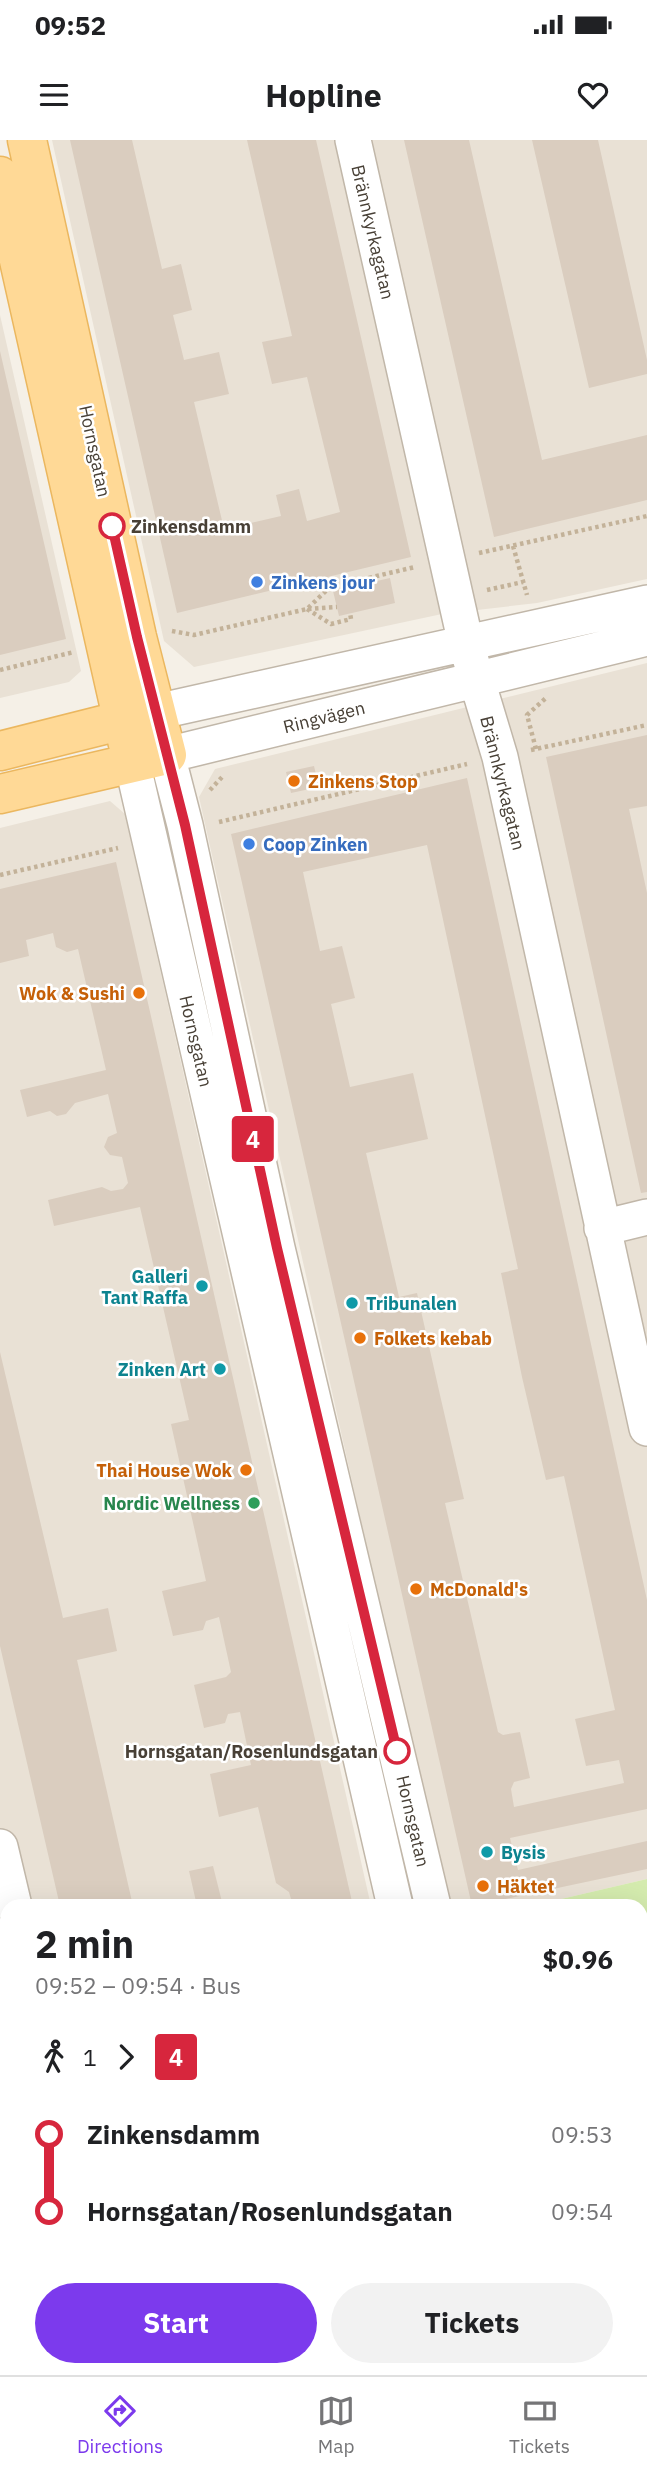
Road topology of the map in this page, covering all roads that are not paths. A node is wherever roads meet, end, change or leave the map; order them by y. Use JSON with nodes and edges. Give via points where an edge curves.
{"nodes":[{"id":1,"x":27,"y":140,"type":"edge"},
{"id":2,"x":353,"y":140,"type":"edge"},
{"id":3,"x":0,"y":176,"type":"edge"},
{"id":4,"x":647,"y":603,"type":"edge"},
{"id":5,"x":647,"y":638,"type":"edge"},
{"id":6,"x":466,"y":643,"type":"junction"},
{"id":7,"x":476,"y":679,"type":"junction"},
{"id":8,"x":139,"y":716,"type":"junction"},
{"id":9,"x":0,"y":751,"type":"edge"},
{"id":10,"x":150,"y":759,"type":"junction"},
{"id":11,"x":0,"y":794,"type":"edge"},
{"id":12,"x":647,"y":1217,"type":"edge"},
{"id":13,"x":602,"y":1228,"type":"junction"},
{"id":14,"x":647,"y":1428,"type":"edge"},
{"id":15,"x":0,"y":1847,"type":"edge"},
{"id":16,"x":12,"y":1899,"type":"edge"},
{"id":17,"x":394,"y":1899,"type":"edge"},
{"id":18,"x":431,"y":1899,"type":"edge"}],
"edges":[{"from":1,"to":8,"type":"main road","name":"Hornsgatan","via":[[104,490]]},
{"from":2,"to":6,"type":"street","name":"Brännkyrkagatan"},
{"from":3,"to":8,"type":"main road","name":"Hornsgatan"},
{"from":4,"to":6,"type":"street"},
{"from":5,"to":7,"type":"street","name":"Ringvägen"},
{"from":6,"to":7,"type":"street","name":"Brännkyrkagatan"},
{"from":6,"to":8,"type":"street"},
{"from":7,"to":10,"type":"street","name":"Ringvägen"},
{"from":7,"to":13,"type":"street","name":"Brännkyrkagatan","via":[[500,757]]},
{"from":8,"to":9,"type":"main road"},
{"from":8,"to":10,"type":"main road","name":"Hornsgatan"},
{"from":10,"to":11,"type":"main road","name":"Ringvägen"},
{"from":10,"to":17,"type":"street","name":"Hornsgatan"},
{"from":10,"to":18,"type":"street","name":"Hornsgatan","via":[[185,825],[277,1248]]},
{"from":12,"to":13,"type":"street"},
{"from":13,"to":14,"type":"street","name":"Brännkyrkagatan"},
{"from":15,"to":16,"type":"street"}]}
